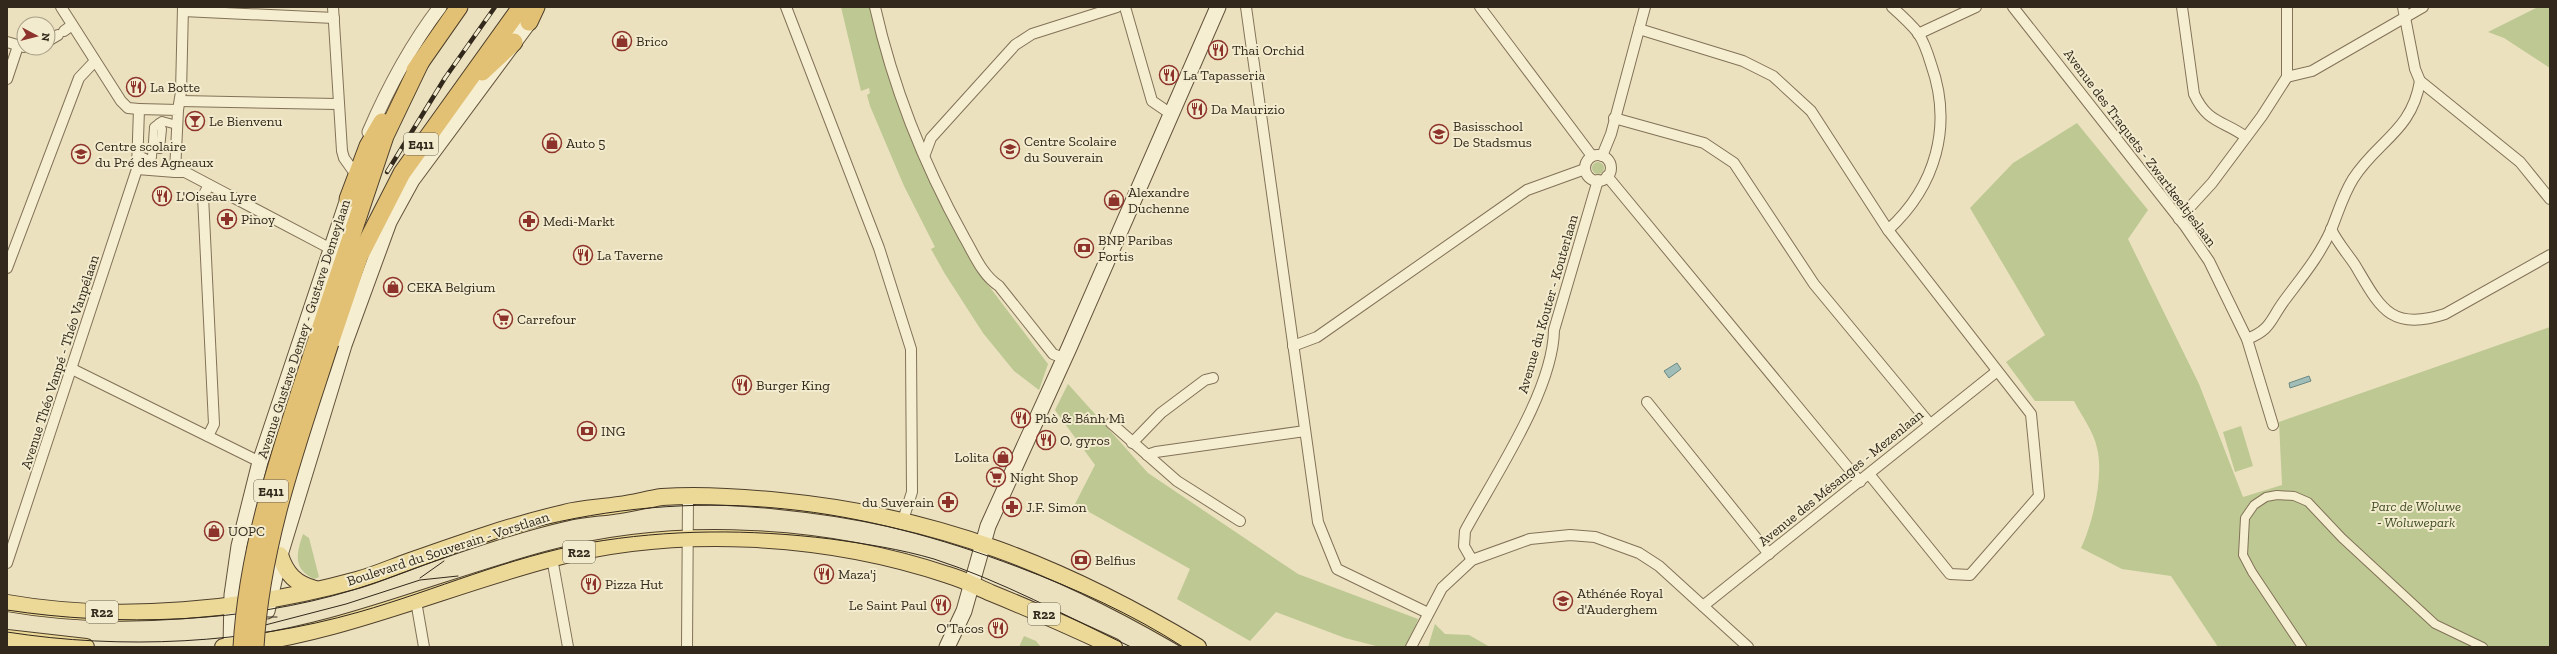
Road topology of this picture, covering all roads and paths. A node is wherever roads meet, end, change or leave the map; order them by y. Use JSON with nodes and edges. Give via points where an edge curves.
{"nodes":[{"id":1,"x":61,"y":7,"type":"edge"},
{"id":2,"x":333,"y":7,"type":"edge"},
{"id":3,"x":440,"y":7,"type":"edge"},
{"id":4,"x":458,"y":7,"type":"edge"},
{"id":5,"x":521,"y":7,"type":"edge"},
{"id":6,"x":543,"y":7,"type":"edge"},
{"id":7,"x":786,"y":7,"type":"edge"},
{"id":8,"x":875,"y":7,"type":"edge"},
{"id":9,"x":1117,"y":7,"type":"edge"},
{"id":10,"x":1125,"y":7,"type":"edge"},
{"id":11,"x":1218,"y":7,"type":"edge"},
{"id":12,"x":1246,"y":7,"type":"edge"},
{"id":13,"x":1480,"y":7,"type":"edge"},
{"id":14,"x":1645,"y":7,"type":"edge"},
{"id":15,"x":1892,"y":7,"type":"edge"},
{"id":16,"x":1976,"y":7,"type":"edge"},
{"id":17,"x":2013,"y":7,"type":"edge"},
{"id":18,"x":2182,"y":7,"type":"edge"},
{"id":19,"x":2287,"y":7,"type":"edge"},
{"id":20,"x":2403,"y":7,"type":"edge"},
{"id":21,"x":2423,"y":7,"type":"edge"},
{"id":22,"x":183,"y":9,"type":"edge"},
{"id":23,"x":532,"y":14,"type":"edge"},
{"id":24,"x":2405,"y":17,"type":"junction"},
{"id":25,"x":334,"y":18,"type":"junction"},
{"id":26,"x":1638,"y":29,"type":"junction"},
{"id":27,"x":64,"y":30,"type":"junction"},
{"id":28,"x":1918,"y":34,"type":"junction"},
{"id":29,"x":56,"y":36,"type":"edge"},
{"id":30,"x":514,"y":42,"type":"junction"},
{"id":31,"x":17,"y":56,"type":"edge"},
{"id":32,"x":95,"y":61,"type":"junction"},
{"id":33,"x":421,"y":61,"type":"junction"},
{"id":34,"x":2287,"y":77,"type":"junction"},
{"id":35,"x":7,"y":79,"type":"edge"},
{"id":36,"x":2420,"y":81,"type":"junction"},
{"id":37,"x":459,"y":92,"type":"junction"},
{"id":38,"x":337,"y":104,"type":"junction"},
{"id":39,"x":179,"y":105,"type":"junction"},
{"id":40,"x":139,"y":109,"type":"junction"},
{"id":41,"x":1171,"y":114,"type":"junction"},
{"id":42,"x":1614,"y":118,"type":"junction"},
{"id":43,"x":173,"y":124,"type":"dead end"},
{"id":44,"x":2246,"y":137,"type":"junction"},
{"id":45,"x":925,"y":154,"type":"junction"},
{"id":46,"x":141,"y":156,"type":"dead end"},
{"id":47,"x":1597,"y":156,"type":"junction"},
{"id":48,"x":137,"y":169,"type":"junction"},
{"id":49,"x":1585,"y":169,"type":"junction"},
{"id":50,"x":175,"y":172,"type":"junction"},
{"id":51,"x":354,"y":172,"type":"junction"},
{"id":52,"x":1602,"y":178,"type":"junction"},
{"id":53,"x":209,"y":185,"type":"junction"},
{"id":54,"x":348,"y":199,"type":"junction"},
{"id":55,"x":2550,"y":199,"type":"edge"},
{"id":56,"x":2179,"y":219,"type":"junction"},
{"id":57,"x":2331,"y":229,"type":"junction"},
{"id":58,"x":1888,"y":230,"type":"junction"},
{"id":59,"x":333,"y":250,"type":"junction"},
{"id":60,"x":2550,"y":255,"type":"edge"},
{"id":61,"x":7,"y":268,"type":"edge"},
{"id":62,"x":2247,"y":339,"type":"junction"},
{"id":63,"x":324,"y":341,"type":"junction"},
{"id":64,"x":1293,"y":346,"type":"junction"},
{"id":65,"x":1063,"y":358,"type":"junction"},
{"id":66,"x":72,"y":369,"type":"junction"},
{"id":67,"x":1996,"y":372,"type":"junction"},
{"id":68,"x":1213,"y":378,"type":"dead end"},
{"id":69,"x":1647,"y":402,"type":"dead end"},
{"id":70,"x":1111,"y":423,"type":"dead end"},
{"id":71,"x":1930,"y":424,"type":"junction"},
{"id":72,"x":2273,"y":425,"type":"dead end"},
{"id":73,"x":1305,"y":431,"type":"junction"},
{"id":74,"x":208,"y":436,"type":"junction"},
{"id":75,"x":1132,"y":443,"type":"junction"},
{"id":76,"x":1147,"y":455,"type":"junction"},
{"id":77,"x":260,"y":462,"type":"junction"},
{"id":78,"x":1869,"y":474,"type":"junction"},
{"id":79,"x":1860,"y":482,"type":"junction"},
{"id":80,"x":688,"y":496,"type":"junction"},
{"id":81,"x":903,"y":520,"type":"junction"},
{"id":82,"x":1240,"y":521,"type":"dead end"},
{"id":83,"x":689,"y":540,"type":"junction"},
{"id":84,"x":983,"y":543,"type":"junction"},
{"id":85,"x":239,"y":546,"type":"junction"},
{"id":86,"x":1769,"y":554,"type":"junction"},
{"id":87,"x":280,"y":555,"type":"junction"},
{"id":88,"x":552,"y":558,"type":"junction"},
{"id":89,"x":1472,"y":560,"type":"junction"},
{"id":90,"x":8,"y":562,"type":"edge"},
{"id":91,"x":972,"y":584,"type":"junction"},
{"id":92,"x":316,"y":589,"type":"junction"},
{"id":93,"x":268,"y":599,"type":"junction"},
{"id":94,"x":416,"y":600,"type":"junction"},
{"id":95,"x":7,"y":603,"type":"edge"},
{"id":96,"x":232,"y":604,"type":"junction"},
{"id":97,"x":1703,"y":606,"type":"junction"},
{"id":98,"x":1428,"y":614,"type":"junction"},
{"id":99,"x":7,"y":638,"type":"edge"},
{"id":100,"x":260,"y":645,"type":"edge"},
{"id":101,"x":86,"y":647,"type":"edge"},
{"id":102,"x":232,"y":647,"type":"edge"},
{"id":103,"x":424,"y":647,"type":"edge"},
{"id":104,"x":568,"y":647,"type":"edge"},
{"id":105,"x":687,"y":647,"type":"edge"},
{"id":106,"x":948,"y":647,"type":"edge"},
{"id":107,"x":1114,"y":647,"type":"edge"},
{"id":108,"x":1198,"y":647,"type":"edge"},
{"id":109,"x":1411,"y":647,"type":"edge"},
{"id":110,"x":1748,"y":647,"type":"edge"},
{"id":111,"x":2302,"y":647,"type":"edge"},
{"id":112,"x":2483,"y":647,"type":"edge"}],
"edges":[{"from":1,"to":27,"type":"street"},
{"from":2,"to":25,"type":"street"},
{"from":3,"to":51,"type":"street","name":"Avenue Gustave Demey - Gustave Demeylaan","via":[[410,51],[382,101]]},
{"from":4,"to":33,"type":"highway","number":"E411"},
{"from":5,"to":37,"type":"highway","number":"E411"},
{"from":6,"to":23,"type":"street"},
{"from":7,"to":81,"type":"street","via":[[879,248],[911,349],[912,492]]},
{"from":8,"to":45,"type":"street","via":[[884,50]]},
{"from":9,"to":45,"type":"street","via":[[1032,34],[1015,44],[931,138]]},
{"from":10,"to":41,"type":"street","via":[[1152,101]]},
{"from":11,"to":41,"type":"main road"},
{"from":12,"to":64,"type":"street"},
{"from":13,"to":47,"type":"street"},
{"from":14,"to":26,"type":"street"},
{"from":15,"to":28,"type":"street"},
{"from":16,"to":28,"type":"street"},
{"from":17,"to":56,"type":"street","name":"Avenue des Traquets - Zwartkeeltjeslaan"},
{"from":18,"to":44,"type":"street","via":[[2194,94],[2206,115]]},
{"from":19,"to":34,"type":"street"},
{"from":20,"to":24,"type":"street"},
{"from":21,"to":24,"type":"street"},
{"from":22,"to":25,"type":"street"},
{"from":22,"to":39,"type":"street"},
{"from":23,"to":30,"type":"main road"},
{"from":24,"to":34,"type":"street","via":[[2312,71]]},
{"from":24,"to":36,"type":"street","via":[[2415,69]]},
{"from":25,"to":38,"type":"street"},
{"from":26,"to":42,"type":"street"},
{"from":26,"to":58,"type":"street","via":[[1743,61],[1773,76],[1811,111]]},
{"from":27,"to":29,"type":"street"},
{"from":27,"to":32,"type":"street"},
{"from":28,"to":58,"type":"street","via":[[1936,78],[1942,109],[1941,141],[1917,199]]},
{"from":30,"to":37,"type":"highway"},
{"from":30,"to":87,"type":"main road","via":[[412,180],[389,222],[364,285]]},
{"from":31,"to":35,"type":"street"},
{"from":32,"to":40,"type":"street","via":[[121,101],[128,108]]},
{"from":32,"to":61,"type":"street","via":[[78,78]]},
{"from":33,"to":54,"type":"highway","via":[[368,146]]},
{"from":33,"to":63,"type":"highway","number":"E411","via":[[385,136]]},
{"from":34,"to":44,"type":"street"},
{"from":36,"to":55,"type":"street","via":[[2520,162]]},
{"from":36,"to":57,"type":"street","via":[[2414,106],[2405,121],[2366,161],[2352,180]]},
{"from":37,"to":63,"type":"highway","number":"E411","via":[[419,147],[375,221]]},
{"from":38,"to":39,"type":"street"},
{"from":38,"to":51,"type":"street","via":[[344,158]]},
{"from":39,"to":40,"type":"street"},
{"from":39,"to":50,"type":"street"},
{"from":40,"to":48,"type":"street","name":"Avenue Théo Vanpé - Théo Vanpélaan"},
{"from":41,"to":65,"type":"main road"},
{"from":42,"to":47,"type":"street","via":[[1611,134]]},
{"from":42,"to":71,"type":"street","via":[[1704,144],[1734,163],[1814,284]]},
{"from":43,"to":46,"type":"street","via":[[166,121],[159,124],[162,128],[160,149],[153,148],[149,160]]},
{"from":44,"to":56,"type":"street","via":[[2212,183]]},
{"from":45,"to":65,"type":"street","via":[[951,214],[981,267],[1054,354]]},
{"from":47,"to":49,"type":"street","via":[[1586,162]]},
{"from":47,"to":52,"type":"street","via":[[1610,165]]},
{"from":48,"to":50,"type":"street"},
{"from":48,"to":66,"type":"street","name":"Avenue Théo Vanpé - Théo Vanpélaan"},
{"from":49,"to":52,"type":"street","via":[[1589,177]]},
{"from":49,"to":64,"type":"street","via":[[1527,190],[1317,337]]},
{"from":50,"to":53,"type":"street","via":[[185,172]]},
{"from":51,"to":54,"type":"street","name":"Avenue Gustave Demey - Gustave Demeylaan"},
{"from":52,"to":79,"type":"street"},
{"from":52,"to":89,"type":"street","name":"Avenue du Kouter - Kouterlaan","via":[[1554,330],[1554,344],[1538,396],[1465,532],[1464,546]]},
{"from":53,"to":59,"type":"street"},
{"from":53,"to":74,"type":"street","via":[[203,196],[214,424]]},
{"from":54,"to":59,"type":"main road","name":"Avenue Gustave Demey - Gustave Demeylaan"},
{"from":56,"to":62,"type":"street","name":"Avenue des Traquets - Zwartkeeltjeslaan","via":[[2209,262]]},
{"from":57,"to":60,"type":"street","via":[[2372,296],[2383,309],[2408,320],[2427,320],[2445,314]]},
{"from":57,"to":62,"type":"street","via":[[2314,262],[2283,302],[2266,330]]},
{"from":58,"to":67,"type":"street"},
{"from":59,"to":77,"type":"main road","name":"Avenue Gustave Demey - Gustave Demeylaan"},
{"from":62,"to":72,"type":"street","name":"Avenue des Traquets - Zwartkeeltjeslaan"},
{"from":63,"to":100,"type":"highway","number":"E411","bridge":true,"via":[[276,519],[262,582]]},
{"from":63,"to":102,"type":"highway","number":"E411","bridge":true,"via":[[256,547],[244,617]]},
{"from":64,"to":73,"type":"street"},
{"from":65,"to":84,"type":"main road","via":[[989,522]]},
{"from":66,"to":74,"type":"street"},
{"from":66,"to":90,"type":"street","name":"Avenue Théo Vanpé - Théo Vanpélaan"},
{"from":67,"to":71,"type":"street","name":"Avenue des Mésanges - Mezenlaan"},
{"from":67,"to":78,"type":"street","via":[[2031,414],[2039,496],[1970,575],[1950,574]]},
{"from":68,"to":75,"type":"street","via":[[1205,380],[1161,413]]},
{"from":69,"to":86,"type":"street"},
{"from":70,"to":75,"type":"street"},
{"from":71,"to":78,"type":"street","name":"Avenue des Mésanges - Mezenlaan"},
{"from":73,"to":76,"type":"street"},
{"from":73,"to":98,"type":"street","via":[[1318,522],[1337,569]]},
{"from":74,"to":77,"type":"street"},
{"from":75,"to":76,"type":"street"},
{"from":76,"to":82,"type":"street","via":[[1177,481]]},
{"from":77,"to":85,"type":"main road","name":"Avenue Gustave Demey - Gustave Demeylaan"},
{"from":78,"to":79,"type":"street","name":"Avenue des Mésanges - Mezenlaan"},
{"from":79,"to":86,"type":"street","name":"Avenue des Mésanges - Mezenlaan"},
{"from":80,"to":81,"type":"main road","name":"Boulevard du Souverain - Vorstlaan","number":"R22","via":[[741,497],[813,504]]},
{"from":80,"to":83,"type":"street"},
{"from":80,"to":92,"type":"main road","name":"Boulevard du Souverain - Vorstlaan","number":"R22","via":[[567,512],[498,530],[359,579]]},
{"from":81,"to":84,"type":"main road","name":"Boulevard du Souverain - Vorstlaan","number":"R22"},
{"from":83,"to":88,"type":"main road","number":"R22","via":[[622,544]]},
{"from":83,"to":91,"type":"main road","number":"R22","via":[[737,538],[785,541],[850,550],[925,567]]},
{"from":83,"to":105,"type":"street"},
{"from":84,"to":91,"type":"main road"},
{"from":84,"to":108,"type":"main road","name":"Boulevard du Souverain - Vorstlaan","number":"R22","via":[[1055,572],[1143,614]]},
{"from":85,"to":87,"type":"main road","via":[[245,559],[252,564],[266,563]]},
{"from":85,"to":96,"type":"main road","name":"Avenue Gustave Demey - Gustave Demeylaan"},
{"from":86,"to":97,"type":"street","name":"Avenue des Mésanges - Mezenlaan"},
{"from":87,"to":92,"type":"main road","via":[[288,572],[298,583]]},
{"from":87,"to":93,"type":"main road"},
{"from":88,"to":94,"type":"main road","number":"R22"},
{"from":88,"to":104,"type":"street"},
{"from":89,"to":97,"type":"street","via":[[1504,546],[1543,536],[1595,537],[1639,553],[1659,566]]},
{"from":89,"to":98,"type":"street","via":[[1442,588]]},
{"from":91,"to":106,"type":"main road","via":[[964,611]]},
{"from":91,"to":107,"type":"main road","number":"R22"},
{"from":92,"to":93,"type":"main road","name":"Boulevard du Souverain - Vorstlaan","number":"R22"},
{"from":93,"to":96,"type":"main road","name":"Boulevard du Souverain - Vorstlaan","number":"R22"},
{"from":93,"to":100,"type":"main road"},
{"from":94,"to":100,"type":"main road","number":"R22"},
{"from":94,"to":103,"type":"street"},
{"from":95,"to":96,"type":"main road","name":"Boulevard du Souverain - Vorstlaan","number":"R22","via":[[66,611],[132,613]]},
{"from":96,"to":102,"type":"main road","name":"Avenue Gustave Demey - Gustave Demeylaan"},
{"from":97,"to":110,"type":"street"},
{"from":98,"to":109,"type":"street"},
{"from":99,"to":101,"type":"main road"},
{"from":100,"to":102,"type":"main road","number":"R22"},
{"from":111,"to":112,"type":"street","via":[[2243,555],[2242,536],[2245,518],[2254,505],[2266,497],[2294,496],[2308,502],[2342,538],[2435,624]]}]}
